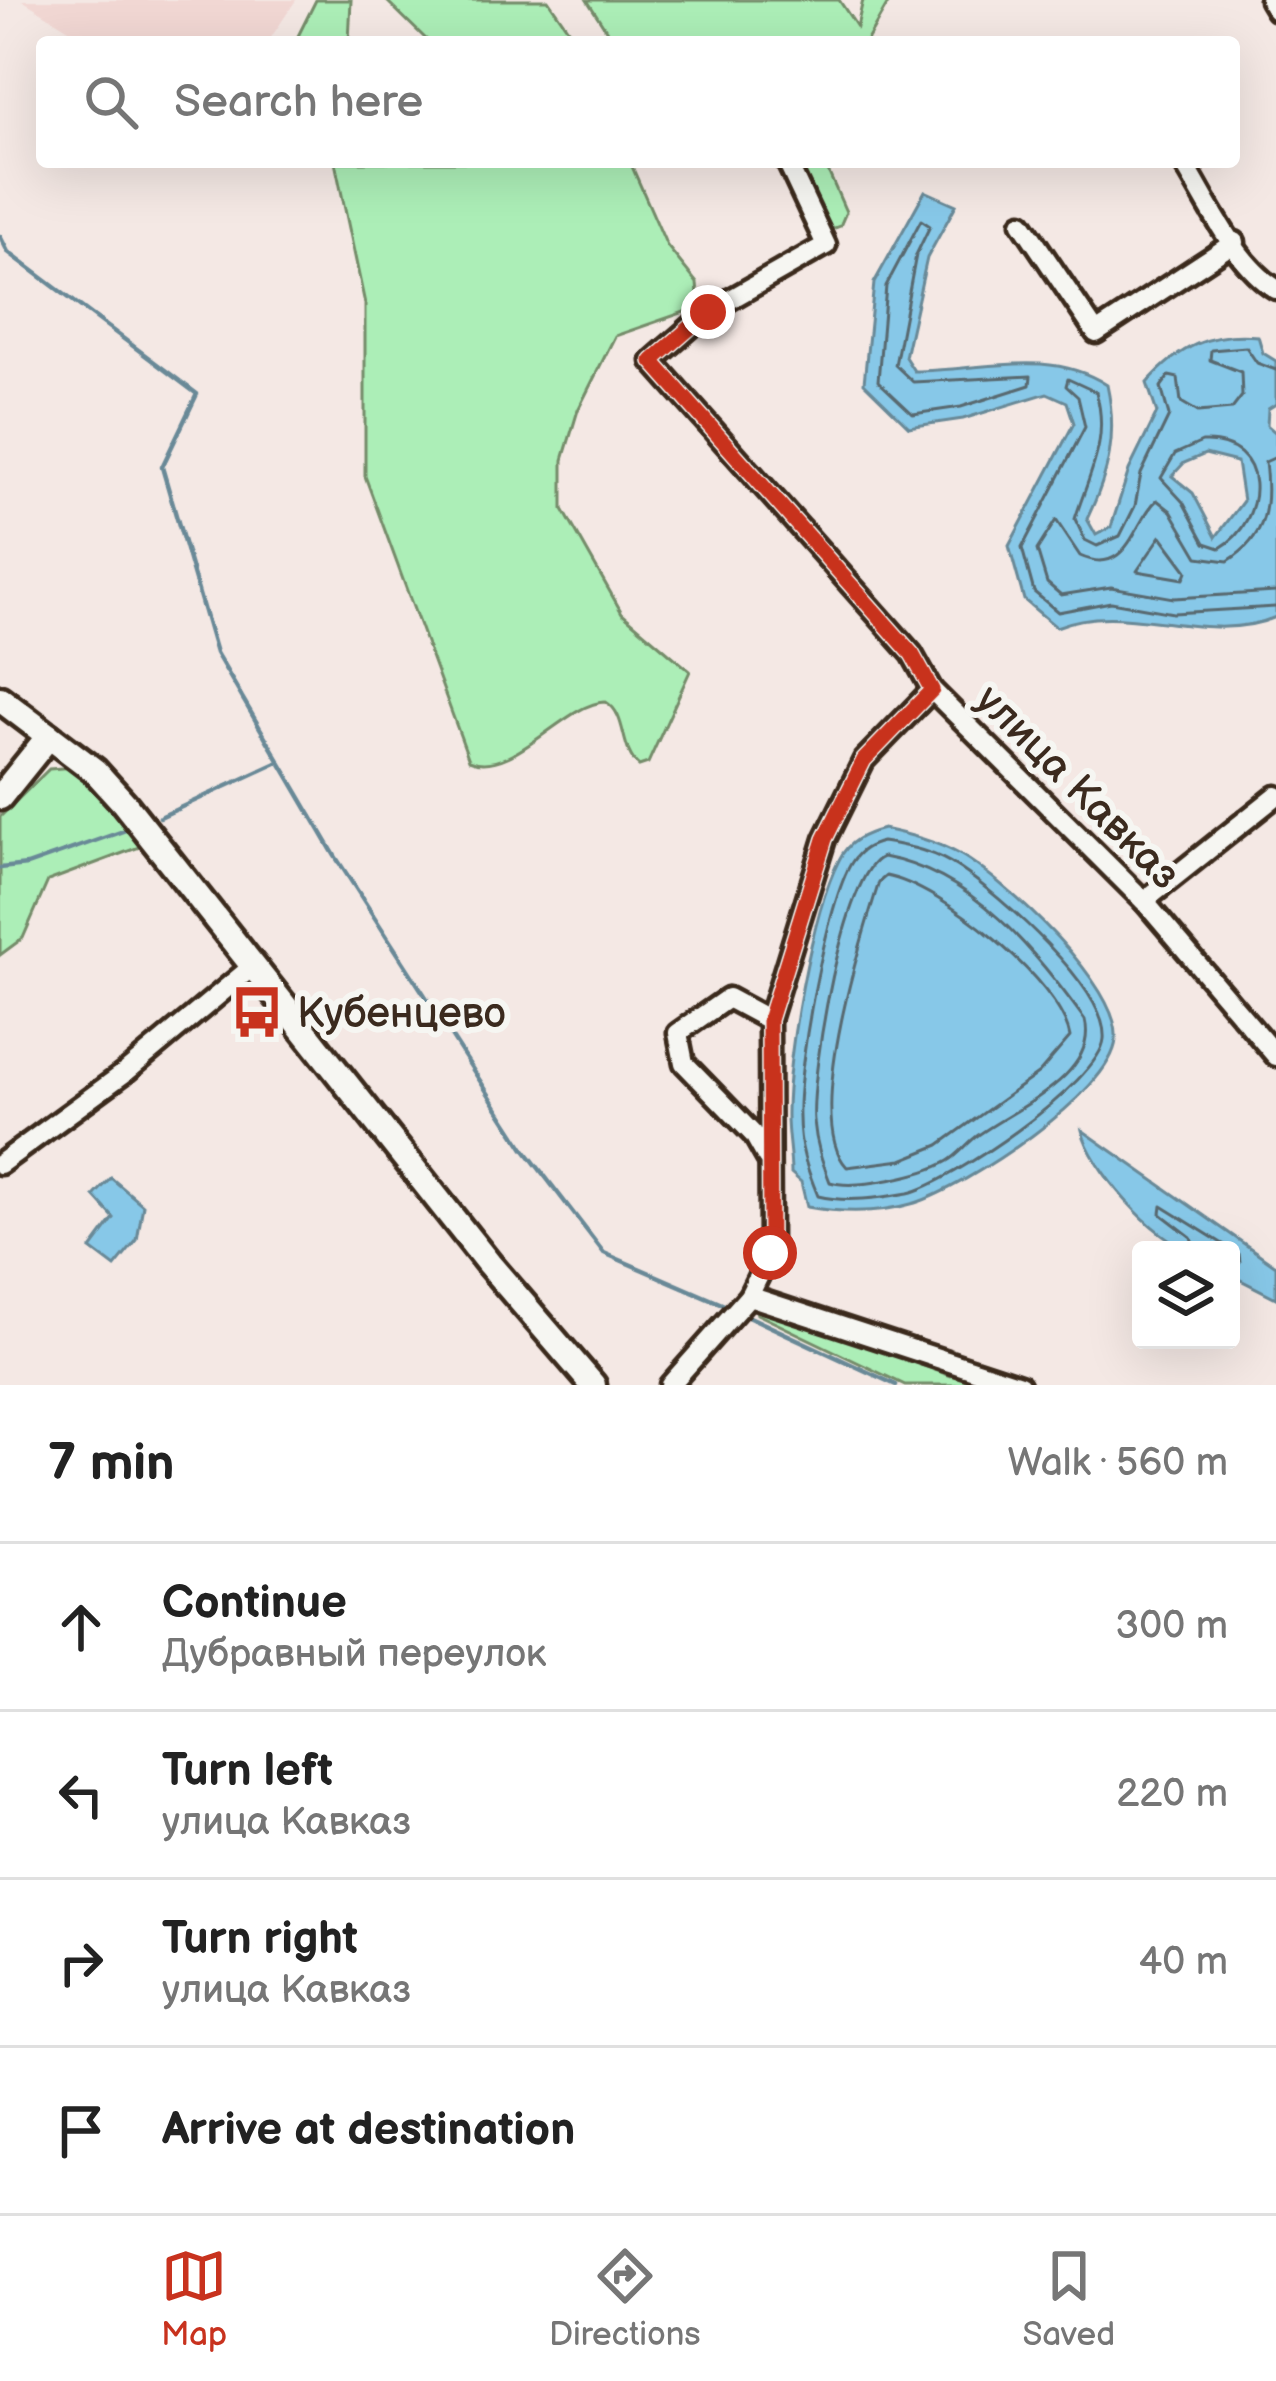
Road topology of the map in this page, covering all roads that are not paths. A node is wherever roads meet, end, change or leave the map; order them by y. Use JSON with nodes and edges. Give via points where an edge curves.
{"nodes":[{"id":1,"x":1270,"y":0,"type":"edge"},
{"id":2,"x":1276,"y":10,"type":"edge"},
{"id":3,"x":790,"y":168,"type":"edge"},
{"id":4,"x":1187,"y":168,"type":"edge"},
{"id":5,"x":1022,"y":223,"type":"dead end"},
{"id":6,"x":1235,"y":242,"type":"junction"},
{"id":7,"x":1276,"y":289,"type":"edge"},
{"id":8,"x":932,"y":690,"type":"junction"},
{"id":9,"x":0,"y":699,"type":"edge"},
{"id":10,"x":49,"y":736,"type":"junction"},
{"id":11,"x":0,"y":796,"type":"edge"},
{"id":12,"x":1271,"y":808,"type":"edge"},
{"id":13,"x":1144,"y":901,"type":"junction"},
{"id":14,"x":253,"y":966,"type":"junction"},
{"id":15,"x":769,"y":1020,"type":"junction"},
{"id":16,"x":1276,"y":1056,"type":"edge"},
{"id":17,"x":769,"y":1162,"type":"junction"},
{"id":18,"x":0,"y":1164,"type":"edge"},
{"id":19,"x":749,"y":1296,"type":"junction"},
{"id":20,"x":593,"y":1385,"type":"edge"},
{"id":21,"x":670,"y":1385,"type":"edge"},
{"id":22,"x":1020,"y":1385,"type":"edge"}],
"edges":[{"from":1,"to":2,"type":"street"},
{"from":3,"to":8,"type":"street","name":"улица Кавказ","via":[[826,245],[708,312],[652,361],[912,654]]},
{"from":4,"to":6,"type":"street"},
{"from":5,"to":6,"type":"street","via":[[1096,333]]},
{"from":6,"to":7,"type":"street"},
{"from":8,"to":13,"type":"street","name":"улица Кавказ"},
{"from":8,"to":15,"type":"street","via":[[864,760],[825,839]]},
{"from":9,"to":10,"type":"main road"},
{"from":10,"to":11,"type":"main road"},
{"from":10,"to":14,"type":"main road","via":[[95,771]]},
{"from":12,"to":13,"type":"street"},
{"from":13,"to":16,"type":"street","name":"улица Кавказ"},
{"from":14,"to":18,"type":"street"},
{"from":14,"to":20,"type":"main road"},
{"from":15,"to":17,"type":"street"},
{"from":15,"to":17,"type":"street","via":[[728,998],[678,1034],[684,1063],[754,1135]]},
{"from":17,"to":19,"type":"street","via":[[770,1253]]},
{"from":19,"to":21,"type":"street"},
{"from":19,"to":22,"type":"street"}]}
